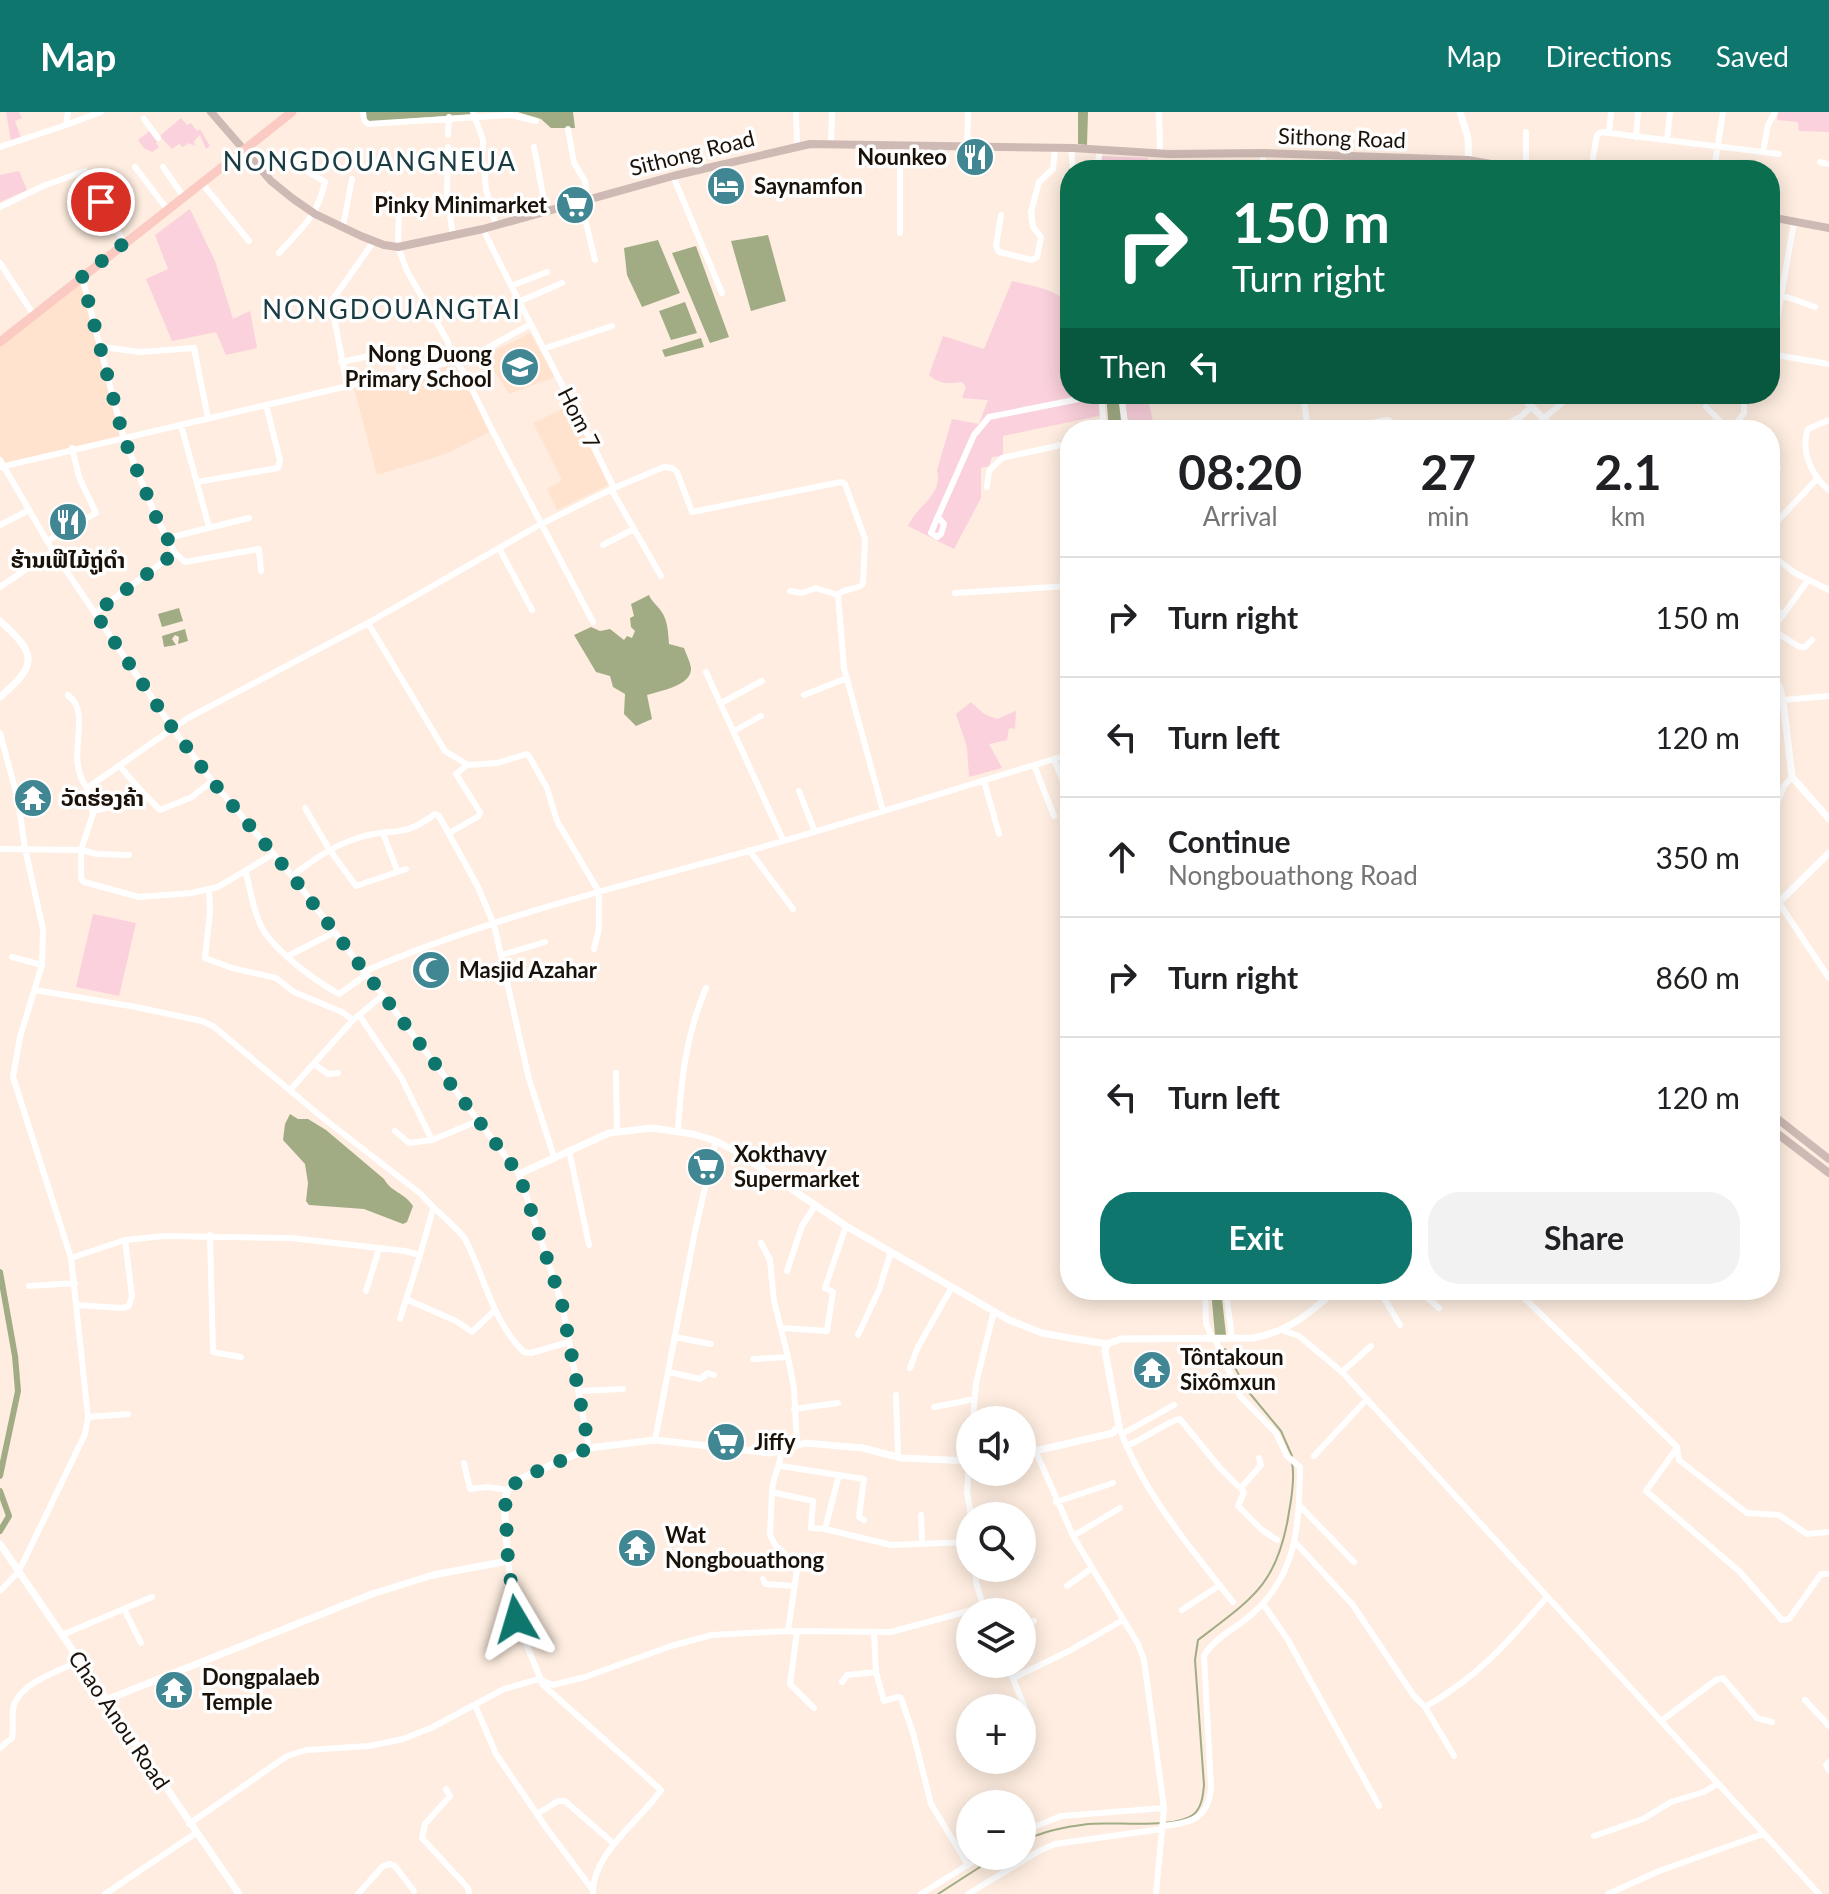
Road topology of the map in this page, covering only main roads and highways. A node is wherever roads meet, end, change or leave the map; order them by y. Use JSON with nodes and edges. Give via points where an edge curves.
{"nodes":[{"id":1,"x":211,"y":112,"type":"edge"},
{"id":2,"x":292,"y":112,"type":"edge"},
{"id":3,"x":242,"y":149,"type":"junction"},
{"id":4,"x":1468,"y":160,"type":"edge"},
{"id":5,"x":1780,"y":219,"type":"edge"},
{"id":6,"x":1829,"y":228,"type":"edge"},
{"id":7,"x":0,"y":342,"type":"edge"},
{"id":8,"x":1780,"y":1121,"type":"edge"},
{"id":9,"x":1780,"y":1136,"type":"edge"},
{"id":10,"x":1829,"y":1159,"type":"edge"},
{"id":11,"x":1829,"y":1173,"type":"edge"}],
"edges":[{"from":1,"to":3,"type":"main road","name":"Sithong Road"},
{"from":2,"to":3,"type":"main road"},
{"from":3,"to":4,"type":"main road","name":"Sithong Road","via":[[271,181],[315,214],[398,247],[797,146]]},
{"from":3,"to":7,"type":"main road"},
{"from":5,"to":6,"type":"main road"},
{"from":8,"to":10,"type":"main road"},
{"from":9,"to":11,"type":"main road"}]}
